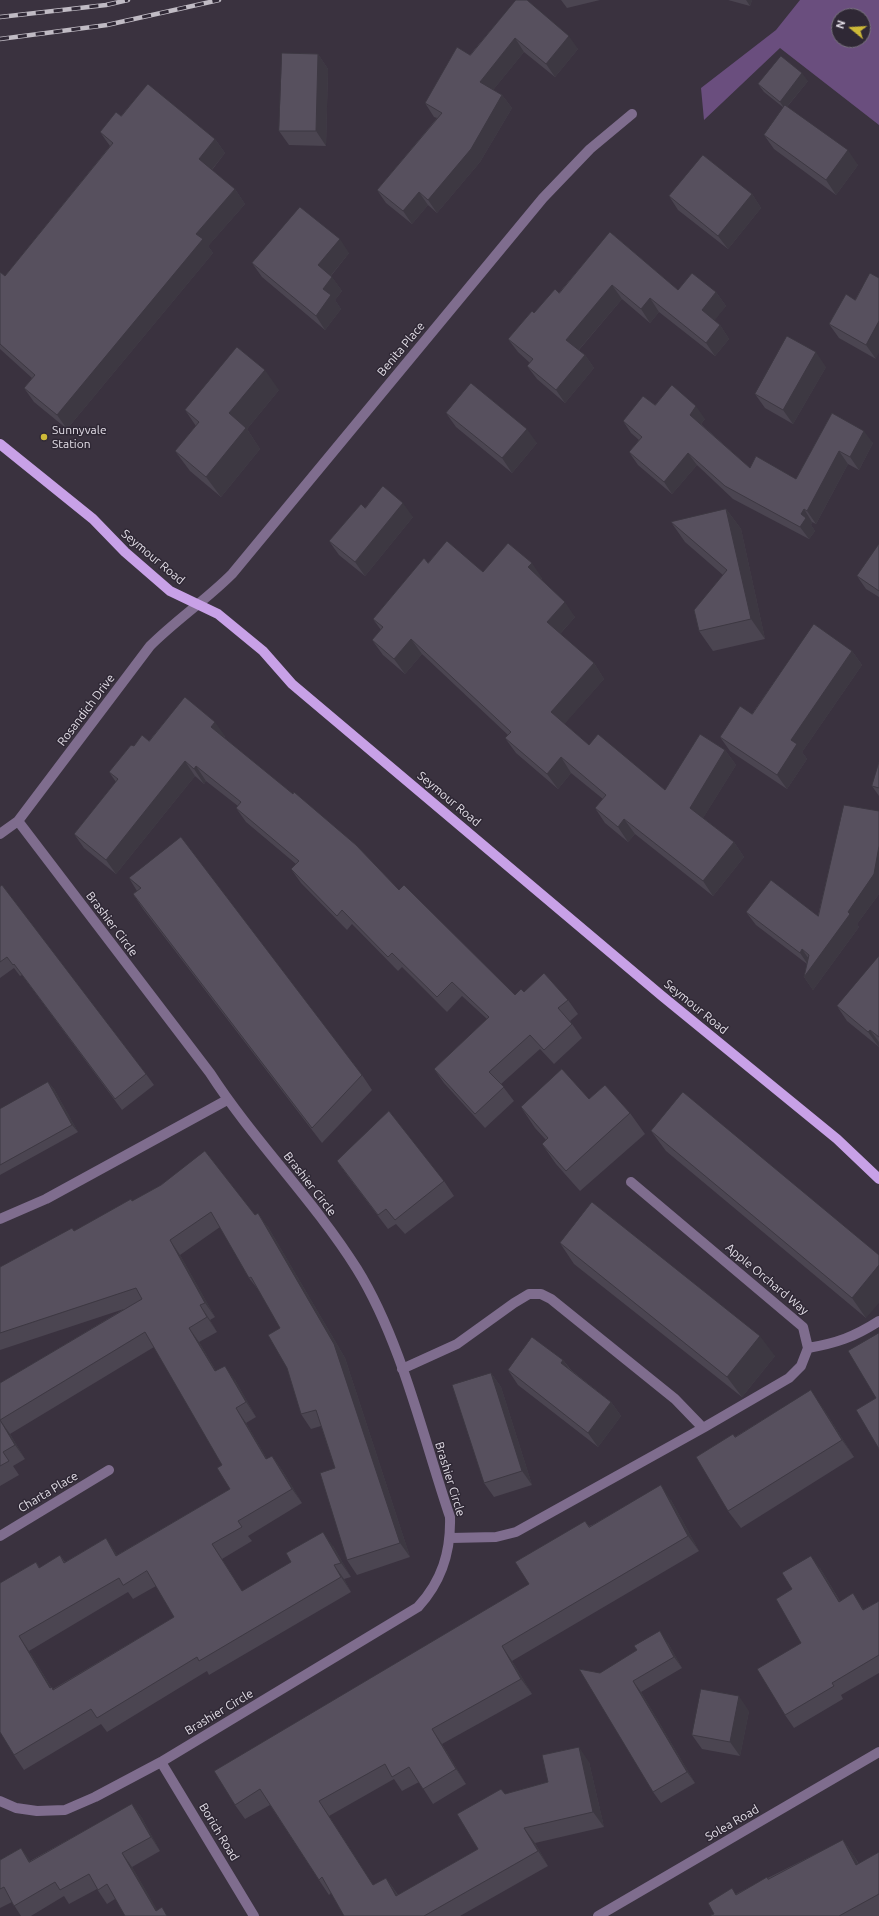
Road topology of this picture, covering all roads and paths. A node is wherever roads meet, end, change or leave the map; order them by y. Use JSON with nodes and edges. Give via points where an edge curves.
{"nodes":[{"id":1,"x":632,"y":114,"type":"dead end"},
{"id":2,"x":0,"y":444,"type":"edge"},
{"id":3,"x":197,"y":605,"type":"junction"},
{"id":4,"x":18,"y":821,"type":"junction"},
{"id":5,"x":0,"y":834,"type":"edge"},
{"id":6,"x":227,"y":1100,"type":"junction"},
{"id":7,"x":879,"y":1179,"type":"edge"},
{"id":8,"x":631,"y":1182,"type":"dead end"},
{"id":9,"x":0,"y":1219,"type":"edge"},
{"id":10,"x":879,"y":1321,"type":"edge"},
{"id":11,"x":808,"y":1348,"type":"junction"},
{"id":12,"x":402,"y":1369,"type":"junction"},
{"id":13,"x":703,"y":1428,"type":"junction"},
{"id":14,"x":109,"y":1470,"type":"dead end"},
{"id":15,"x":0,"y":1536,"type":"edge"},
{"id":16,"x":450,"y":1538,"type":"junction"},
{"id":17,"x":879,"y":1752,"type":"edge"},
{"id":18,"x":161,"y":1762,"type":"junction"},
{"id":19,"x":0,"y":1801,"type":"edge"},
{"id":20,"x":254,"y":1916,"type":"edge"},
{"id":21,"x":598,"y":1916,"type":"edge"}],
"edges":[{"from":1,"to":3,"type":"street","name":"Benita Place","via":[[590,149],[543,198],[232,574]]},
{"from":2,"to":3,"type":"main road","name":"Seymour Road","via":[[93,519],[125,552],[170,591]]},
{"from":3,"to":4,"type":"street","name":"Rosandich Drive","via":[[150,646]]},
{"from":3,"to":7,"type":"main road","name":"Seymour Road","via":[[218,614],[263,651],[292,684],[662,996],[837,1139]]},
{"from":4,"to":5,"type":"street","name":"Rosandich Drive"},
{"from":4,"to":6,"type":"street","name":"Brashier Circle","via":[[210,1073]]},
{"from":6,"to":9,"type":"street","via":[[46,1198]]},
{"from":6,"to":12,"type":"street","name":"Brashier Circle","via":[[319,1216],[356,1268],[374,1300]]},
{"from":8,"to":11,"type":"street","name":"Apple Orchard Way","via":[[803,1327]]},
{"from":10,"to":11,"type":"street","via":[[860,1334],[834,1344]]},
{"from":11,"to":13,"type":"street","via":[[801,1366],[789,1378]]},
{"from":12,"to":13,"type":"street","via":[[458,1344],[529,1294],[541,1294],[551,1299],[675,1399]]},
{"from":12,"to":16,"type":"street","name":"Brashier Circle","via":[[450,1517]]},
{"from":13,"to":16,"type":"street","via":[[516,1532],[496,1537]]},
{"from":14,"to":15,"type":"street","name":"Charta Place"},
{"from":16,"to":18,"type":"street","name":"Brashier Circle","via":[[443,1567],[429,1595],[418,1607]]},
{"from":17,"to":21,"type":"street","name":"Solea Road"},
{"from":18,"to":19,"type":"street","name":"Brashier Circle","via":[[65,1810],[37,1811],[16,1808]]},
{"from":18,"to":20,"type":"street","name":"Borich Road"}]}
